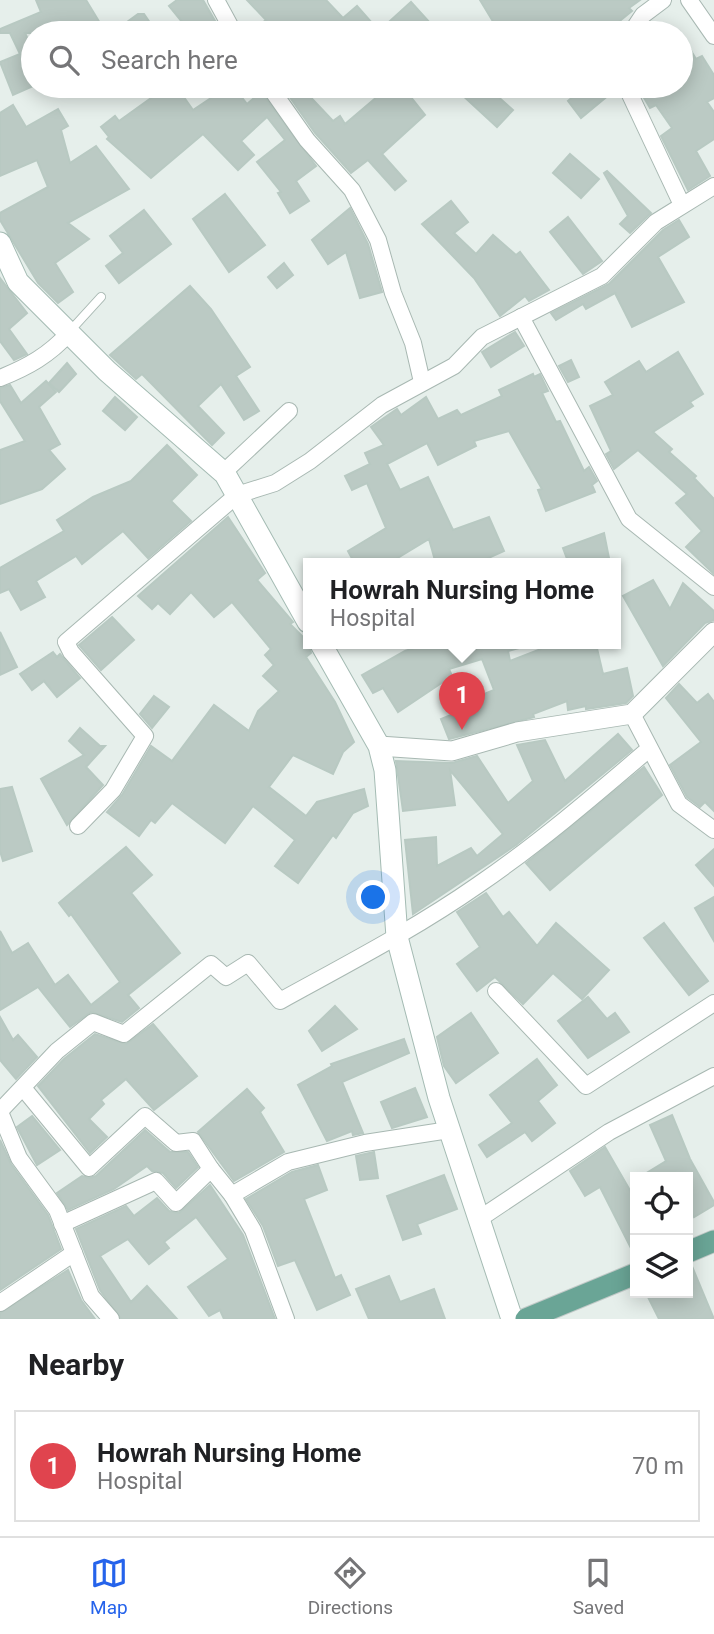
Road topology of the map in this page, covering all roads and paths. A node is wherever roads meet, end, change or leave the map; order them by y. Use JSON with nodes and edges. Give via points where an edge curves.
{"nodes":[{"id":1,"x":216,"y":0,"type":"edge"},
{"id":2,"x":663,"y":0,"type":"edge"},
{"id":3,"x":689,"y":0,"type":"edge"},
{"id":4,"x":227,"y":21,"type":"edge"},
{"id":5,"x":639,"y":21,"type":"edge"},
{"id":6,"x":714,"y":36,"type":"edge"},
{"id":7,"x":277,"y":98,"type":"edge"},
{"id":8,"x":632,"y":98,"type":"edge"},
{"id":9,"x":714,"y":186,"type":"edge"},
{"id":10,"x":682,"y":205,"type":"junction"},
{"id":11,"x":0,"y":243,"type":"edge"},
{"id":12,"x":101,"y":297,"type":"dead end"},
{"id":13,"x":521,"y":317,"type":"junction"},
{"id":14,"x":68,"y":333,"type":"junction"},
{"id":15,"x":0,"y":378,"type":"edge"},
{"id":16,"x":422,"y":382,"type":"junction"},
{"id":17,"x":289,"y":411,"type":"dead end"},
{"id":18,"x":223,"y":472,"type":"junction"},
{"id":19,"x":237,"y":495,"type":"junction"},
{"id":20,"x":714,"y":587,"type":"edge"},
{"id":21,"x":303,"y":613,"type":"edge"},
{"id":22,"x":714,"y":632,"type":"edge"},
{"id":23,"x":324,"y":649,"type":"edge"},
{"id":24,"x":632,"y":714,"type":"junction"},
{"id":25,"x":379,"y":746,"type":"junction"},
{"id":26,"x":649,"y":749,"type":"junction"},
{"id":27,"x":78,"y":826,"type":"dead end"},
{"id":28,"x":714,"y":830,"type":"edge"},
{"id":29,"x":397,"y":937,"type":"junction"},
{"id":30,"x":496,"y":991,"type":"dead end"},
{"id":31,"x":714,"y":1003,"type":"edge"},
{"id":32,"x":714,"y":1076,"type":"edge"},
{"id":33,"x":24,"y":1089,"type":"junction"},
{"id":34,"x":0,"y":1112,"type":"edge"},
{"id":35,"x":449,"y":1130,"type":"junction"},
{"id":36,"x":211,"y":1169,"type":"junction"},
{"id":37,"x":232,"y":1195,"type":"junction"},
{"id":38,"x":479,"y":1219,"type":"junction"},
{"id":39,"x":62,"y":1224,"type":"junction"},
{"id":40,"x":714,"y":1241,"type":"edge"},
{"id":41,"x":693,"y":1250,"type":"edge"},
{"id":42,"x":74,"y":1253,"type":"junction"},
{"id":43,"x":630,"y":1276,"type":"edge"},
{"id":44,"x":0,"y":1303,"type":"edge"},
{"id":45,"x":111,"y":1319,"type":"edge"},
{"id":46,"x":286,"y":1319,"type":"edge"},
{"id":47,"x":512,"y":1319,"type":"edge"},
{"id":48,"x":526,"y":1319,"type":"edge"}],
"edges":[{"from":1,"to":4,"type":"street"},
{"from":2,"to":5,"type":"street"},
{"from":3,"to":6,"type":"street"},
{"from":7,"to":16,"type":"street","via":[[352,190],[378,240]]},
{"from":8,"to":10,"type":"street"},
{"from":9,"to":10,"type":"street"},
{"from":10,"to":13,"type":"street","via":[[656,222],[602,275]]},
{"from":11,"to":14,"type":"main road","via":[[18,282]]},
{"from":12,"to":14,"type":"lane"},
{"from":13,"to":16,"type":"street","via":[[482,337],[454,366]]},
{"from":13,"to":20,"type":"street","via":[[629,519]]},
{"from":14,"to":15,"type":"street","via":[[52,351]]},
{"from":14,"to":18,"type":"main road"},
{"from":16,"to":19,"type":"street","via":[[382,405],[275,484]]},
{"from":17,"to":18,"type":"street"},
{"from":18,"to":19,"type":"main road"},
{"from":19,"to":21,"type":"main road"},
{"from":19,"to":27,"type":"street","via":[[66,642],[145,736],[113,790]]},
{"from":22,"to":24,"type":"street"},
{"from":23,"to":25,"type":"main road"},
{"from":24,"to":25,"type":"street","via":[[517,732],[452,751]]},
{"from":24,"to":26,"type":"street"},
{"from":25,"to":29,"type":"main road","via":[[385,770]]},
{"from":26,"to":28,"type":"street","via":[[679,804]]},
{"from":26,"to":29,"type":"street","via":[[549,833]]},
{"from":29,"to":33,"type":"street","via":[[280,1001],[248,963],[226,977],[211,964],[124,1034],[93,1022],[57,1051]]},
{"from":29,"to":35,"type":"main road"},
{"from":30,"to":31,"type":"street","via":[[586,1086]]},
{"from":32,"to":38,"type":"street","via":[[609,1132]]},
{"from":33,"to":34,"type":"street"},
{"from":33,"to":36,"type":"street","via":[[89,1168],[145,1116],[177,1143],[193,1141]]},
{"from":34,"to":39,"type":"street","via":[[19,1158]]},
{"from":35,"to":37,"type":"street","via":[[365,1143],[288,1162]]},
{"from":35,"to":38,"type":"main road"},
{"from":36,"to":37,"type":"street"},
{"from":36,"to":39,"type":"street","via":[[176,1203],[156,1181]]},
{"from":37,"to":46,"type":"street","via":[[253,1230]]},
{"from":38,"to":47,"type":"main road"},
{"from":39,"to":42,"type":"street"},
{"from":40,"to":41,"type":"main road"},
{"from":42,"to":44,"type":"street"},
{"from":42,"to":45,"type":"street","via":[[91,1296]]},
{"from":43,"to":48,"type":"main road"}]}
